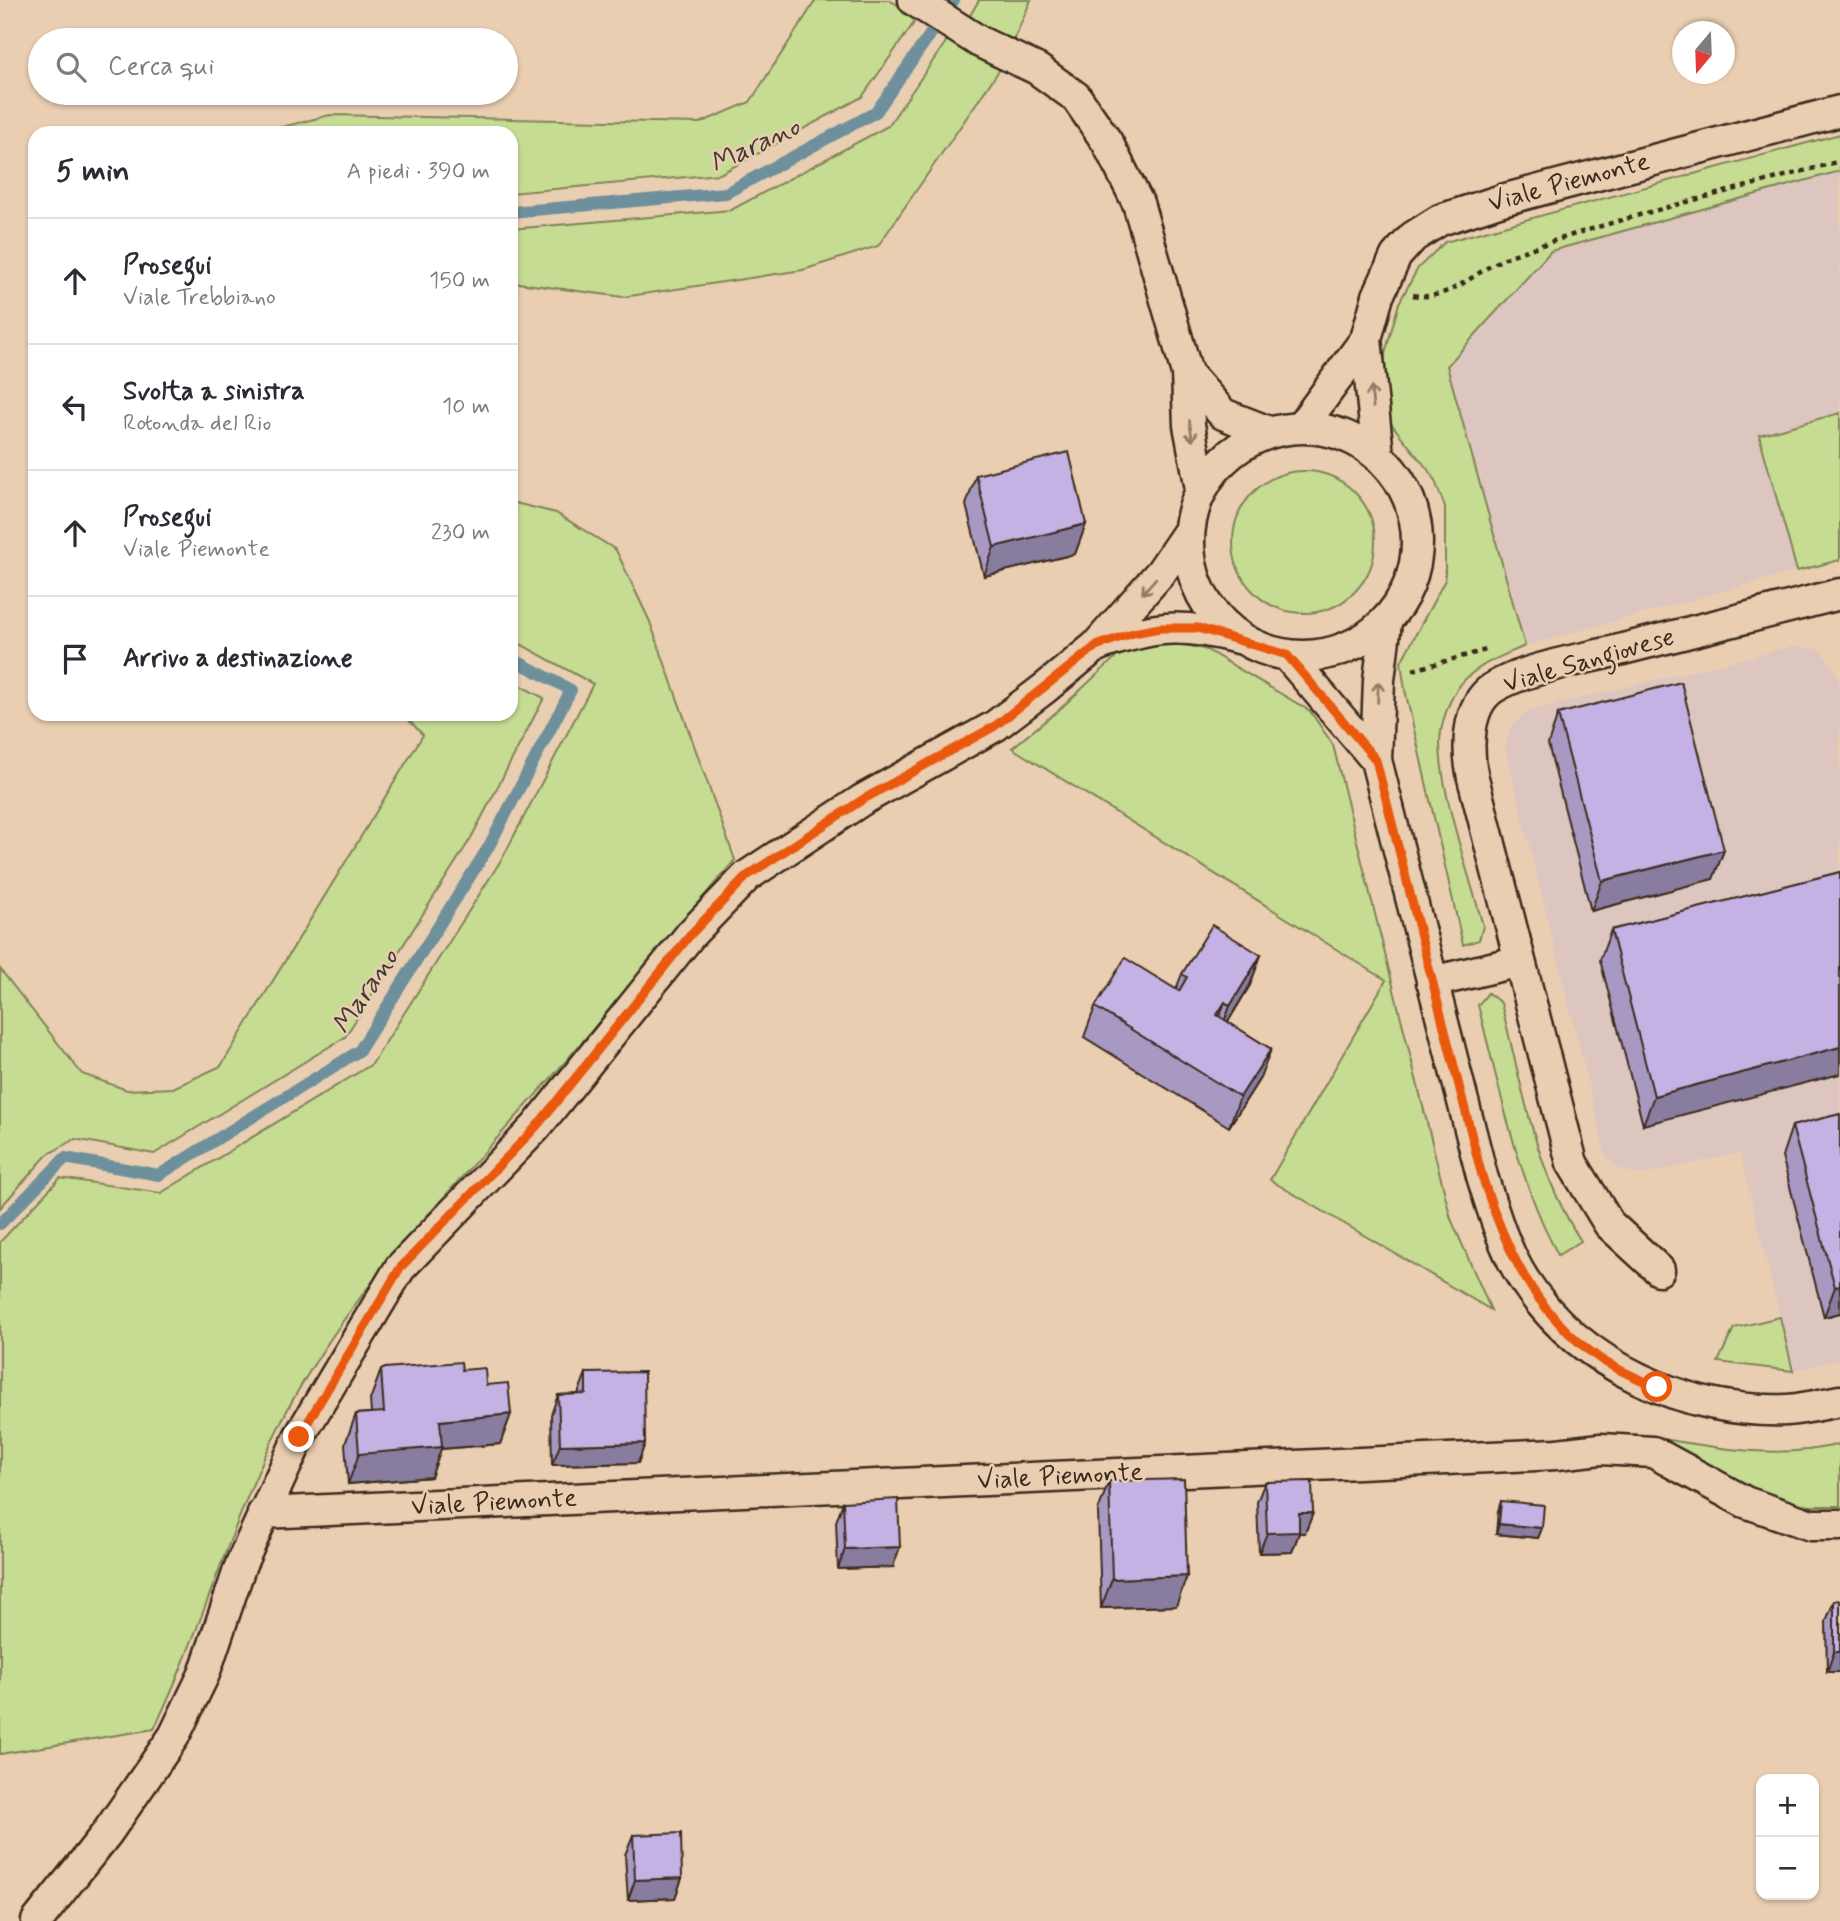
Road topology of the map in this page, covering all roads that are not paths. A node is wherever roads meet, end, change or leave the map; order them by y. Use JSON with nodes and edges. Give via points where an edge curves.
{"nodes":[{"id":1,"x":914,"y":0,"type":"edge"},
{"id":2,"x":1840,"y":111,"type":"edge"},
{"id":3,"x":1366,"y":339,"type":"junction"},
{"id":4,"x":1187,"y":373,"type":"junction"},
{"id":5,"x":1300,"y":427,"type":"junction"},
{"id":6,"x":1269,"y":432,"type":"junction"},
{"id":7,"x":1378,"y":455,"type":"junction"},
{"id":8,"x":1201,"y":489,"type":"junction"},
{"id":9,"x":1189,"y":531,"type":"junction"},
{"id":10,"x":1840,"y":594,"type":"edge"},
{"id":11,"x":1386,"y":622,"type":"junction"},
{"id":12,"x":1245,"y":640,"type":"junction"},
{"id":13,"x":1096,"y":646,"type":"junction"},
{"id":14,"x":1287,"y":655,"type":"junction"},
{"id":15,"x":1376,"y":760,"type":"junction"},
{"id":16,"x":1520,"y":961,"type":"junction"},
{"id":17,"x":1432,"y":982,"type":"junction"},
{"id":18,"x":1659,"y":1270,"type":"dead end"},
{"id":19,"x":1840,"y":1401,"type":"edge"},
{"id":20,"x":263,"y":1513,"type":"junction"},
{"id":21,"x":1840,"y":1525,"type":"edge"},
{"id":22,"x":37,"y":1921,"type":"edge"}],
"edges":[{"from":1,"to":4,"type":"street","via":[[980,42],[1037,69],[1076,97],[1107,142],[1138,203]]},
{"from":2,"to":3,"type":"street","name":"Viale Piemonte","via":[[1440,220],[1413,237],[1396,256]]},
{"from":3,"to":5,"type":"street","name":"Viale Piemonte"},
{"from":7,"to":3,"type":"street","name":"Viale Piemonte","one_way":true},
{"from":4,"to":6,"type":"street","via":[[1223,414]]},
{"from":4,"to":8,"type":"street","one_way":true,"via":[[1189,425]]},
{"from":5,"to":6,"type":"street"},
{"from":5,"to":7,"type":"street","via":[[1354,439]]},
{"from":6,"to":8,"type":"street","via":[[1218,465]]},
{"from":7,"to":11,"type":"street","via":[[1402,483],[1416,518],[1418,555],[1408,591]]},
{"from":8,"to":9,"type":"street"},
{"from":9,"to":12,"type":"street","via":[[1190,563],[1201,594],[1220,620]]},
{"from":9,"to":13,"type":"street","one_way":true,"via":[[1161,572]]},
{"from":10,"to":16,"type":"street","name":"Viale Sangiovese","via":[[1544,668],[1492,689],[1478,708],[1468,753]]},
{"from":11,"to":14,"type":"street","via":[[1357,643],[1323,655]]},
{"from":15,"to":11,"type":"street","one_way":true},
{"from":12,"to":13,"type":"street","via":[[1198,628],[1160,628]]},
{"from":12,"to":14,"type":"street"},
{"from":13,"to":20,"type":"street","via":[[995,726],[862,800],[747,876],[691,934],[536,1127],[400,1268],[299,1437]]},
{"from":14,"to":15,"type":"street"},
{"from":15,"to":17,"type":"street"},
{"from":16,"to":17,"type":"street"},
{"from":16,"to":18,"type":"street","name":"Viale Sangiovese","via":[[1572,1163],[1609,1224]]},
{"from":17,"to":19,"type":"street","via":[[1499,1230],[1524,1280],[1555,1320],[1600,1359],[1657,1387],[1721,1405],[1760,1408],[1787,1410]]},
{"from":20,"to":21,"type":"street","name":"Viale Piemonte","via":[[1601,1449],[1653,1452],[1745,1502],[1811,1525]]},
{"from":20,"to":22,"type":"street","via":[[204,1674],[174,1736],[107,1833]]}]}
